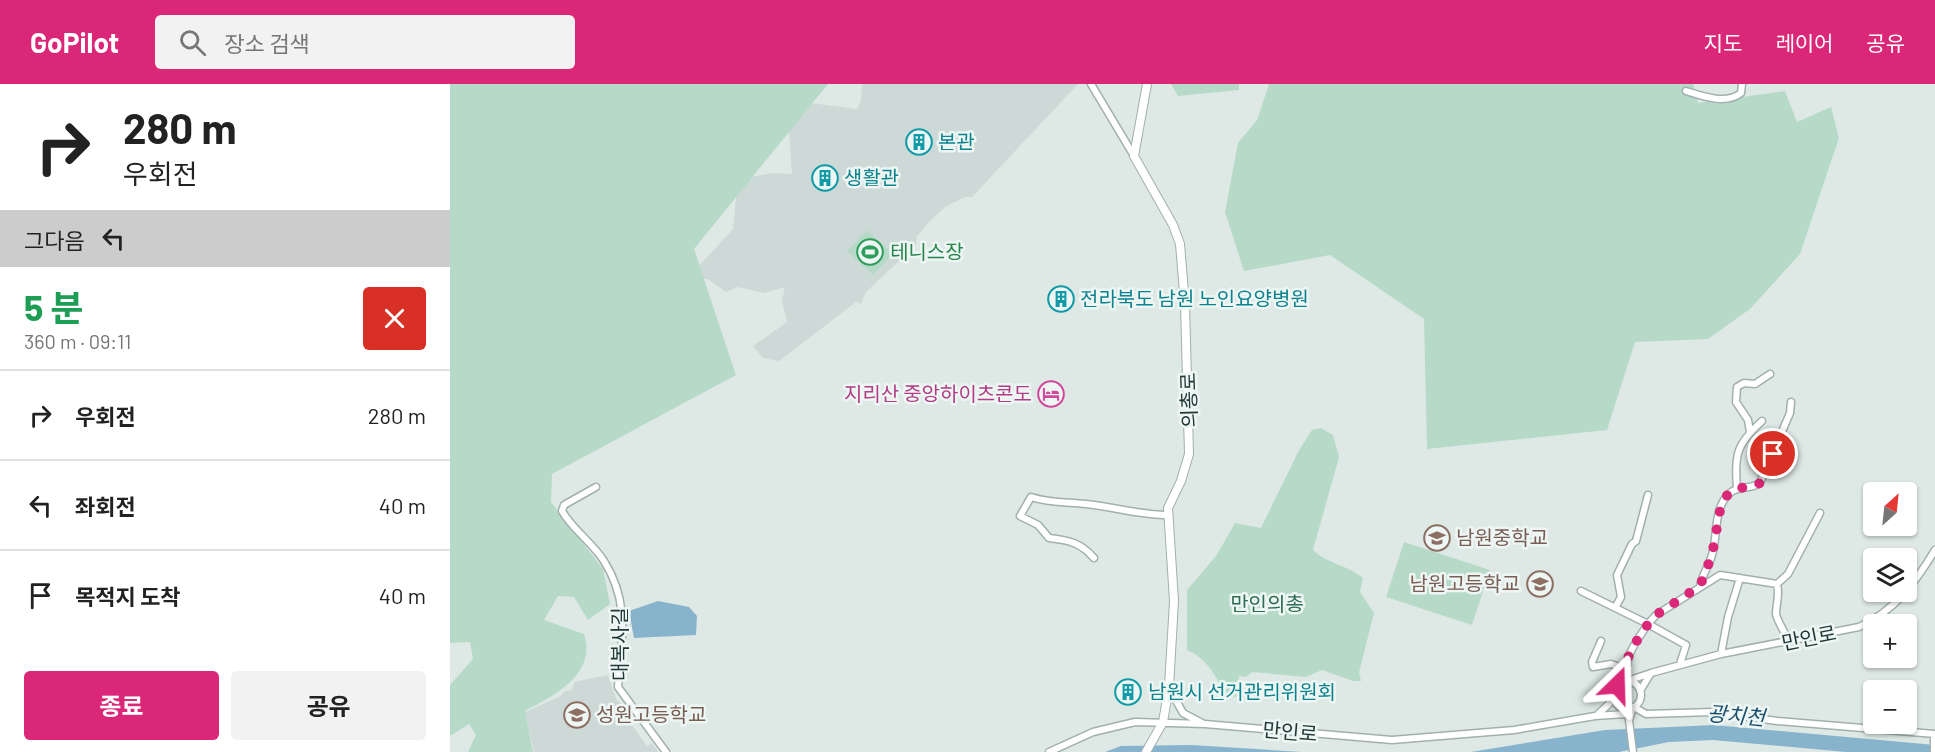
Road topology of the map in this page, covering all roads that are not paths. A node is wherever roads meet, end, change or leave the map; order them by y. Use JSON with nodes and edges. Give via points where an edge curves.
{"nodes":[{"id":1,"x":1091,"y":84,"type":"edge"},
{"id":2,"x":1148,"y":84,"type":"edge"},
{"id":3,"x":1742,"y":84,"type":"edge"},
{"id":4,"x":1686,"y":91,"type":"dead end"},
{"id":5,"x":1134,"y":156,"type":"junction"},
{"id":6,"x":1770,"y":374,"type":"dead end"},
{"id":7,"x":1791,"y":402,"type":"dead end"},
{"id":8,"x":1762,"y":420,"type":"dead end"},
{"id":9,"x":1750,"y":432,"type":"junction"},
{"id":10,"x":597,"y":487,"type":"dead end"},
{"id":11,"x":1737,"y":488,"type":"junction"},
{"id":12,"x":1648,"y":495,"type":"dead end"},
{"id":13,"x":1820,"y":513,"type":"dead end"},
{"id":14,"x":1168,"y":515,"type":"junction"},
{"id":15,"x":1935,"y":550,"type":"edge"},
{"id":16,"x":1094,"y":558,"type":"dead end"},
{"id":17,"x":1740,"y":578,"type":"junction"},
{"id":18,"x":1777,"y":584,"type":"junction"},
{"id":19,"x":1700,"y":586,"type":"junction"},
{"id":20,"x":1581,"y":591,"type":"dead end"},
{"id":21,"x":1616,"y":606,"type":"junction"},
{"id":22,"x":1648,"y":624,"type":"junction"},
{"id":23,"x":1601,"y":641,"type":"dead end"},
{"id":24,"x":1788,"y":642,"type":"junction"},
{"id":25,"x":1721,"y":654,"type":"junction"},
{"id":26,"x":1680,"y":664,"type":"junction"},
{"id":27,"x":1625,"y":669,"type":"junction"},
{"id":28,"x":1651,"y":673,"type":"junction"},
{"id":29,"x":1627,"y":681,"type":"junction"},
{"id":30,"x":1169,"y":687,"type":"junction"},
{"id":31,"x":1640,"y":690,"type":"junction"},
{"id":32,"x":1613,"y":695,"type":"junction"},
{"id":33,"x":1635,"y":706,"type":"junction"},
{"id":34,"x":1625,"y":713,"type":"junction"},
{"id":35,"x":1595,"y":716,"type":"junction"},
{"id":36,"x":1163,"y":722,"type":"junction"},
{"id":37,"x":1205,"y":724,"type":"junction"},
{"id":38,"x":1934,"y":736,"type":"edge"},
{"id":39,"x":666,"y":752,"type":"edge"},
{"id":40,"x":1049,"y":752,"type":"edge"},
{"id":41,"x":1146,"y":752,"type":"edge"},
{"id":42,"x":1633,"y":752,"type":"edge"},
{"id":43,"x":1934,"y":752,"type":"edge"}],
"edges":[{"from":1,"to":5,"type":"street","name":"의총로"},
{"from":2,"to":5,"type":"street"},
{"from":3,"to":4,"type":"street","via":[[1736,97],[1711,98]]},
{"from":5,"to":14,"type":"street","name":"의총로","via":[[1173,225],[1183,260],[1189,453]]},
{"from":6,"to":9,"type":"street","via":[[1755,384],[1737,387],[1736,402],[1748,420]]},
{"from":7,"to":11,"type":"street","via":[[1760,483]]},
{"from":8,"to":9,"type":"street"},
{"from":9,"to":11,"type":"street","via":[[1736,456]]},
{"from":10,"to":39,"type":"street","name":"대복사길","via":[[562,511],[572,528],[603,559],[615,581],[620,593],[624,648],[618,687]]},
{"from":11,"to":19,"type":"street","via":[[1721,505],[1712,555]]},
{"from":12,"to":21,"type":"street","via":[[1636,541],[1617,574],[1621,597]]},
{"from":13,"to":18,"type":"street","via":[[1788,574]]},
{"from":14,"to":16,"type":"street","via":[[1052,503],[1031,497],[1027,500],[1020,516],[1038,525],[1049,538],[1084,547]]},
{"from":14,"to":30,"type":"street","name":"의총로","via":[[1173,601]]},
{"from":15,"to":24,"type":"street","name":"만인로","via":[[1909,591],[1869,623]]},
{"from":17,"to":18,"type":"street"},
{"from":17,"to":19,"type":"street","via":[[1720,576]]},
{"from":17,"to":25,"type":"street"},
{"from":18,"to":24,"type":"street","via":[[1778,621],[1785,628]]},
{"from":19,"to":22,"type":"street"},
{"from":20,"to":21,"type":"street"},
{"from":21,"to":22,"type":"street"},
{"from":22,"to":26,"type":"street","via":[[1686,645]]},
{"from":22,"to":27,"type":"street","via":[[1630,651]]},
{"from":23,"to":27,"type":"street","via":[[1593,667],[1611,664]]},
{"from":24,"to":25,"type":"street","name":"만인로"},
{"from":25,"to":26,"type":"street","name":"만인로"},
{"from":26,"to":28,"type":"street","name":"만인로"},
{"from":27,"to":29,"type":"street"},
{"from":28,"to":29,"type":"street","name":"만인로"},
{"from":28,"to":31,"type":"street"},
{"from":29,"to":31,"type":"street"},
{"from":29,"to":32,"type":"street","via":[[1617,685]]},
{"from":30,"to":36,"type":"street","name":"의총로"},
{"from":30,"to":37,"type":"street","via":[[1183,713]]},
{"from":31,"to":33,"type":"street"},
{"from":32,"to":34,"type":"street"},
{"from":32,"to":35,"type":"street"},
{"from":33,"to":34,"type":"street"},
{"from":33,"to":34,"type":"street"},
{"from":33,"to":38,"type":"street","via":[[1649,714],[1713,712]]},
{"from":34,"to":35,"type":"street","name":"만인로"},
{"from":34,"to":42,"type":"street"},
{"from":35,"to":37,"type":"street","name":"만인로","via":[[1514,730],[1413,740]]},
{"from":36,"to":37,"type":"street","name":"만인로"},
{"from":36,"to":40,"type":"street","name":"만인로","via":[[1112,726]]},
{"from":36,"to":41,"type":"street","name":"의총로"},
{"from":38,"to":43,"type":"street"}]}
